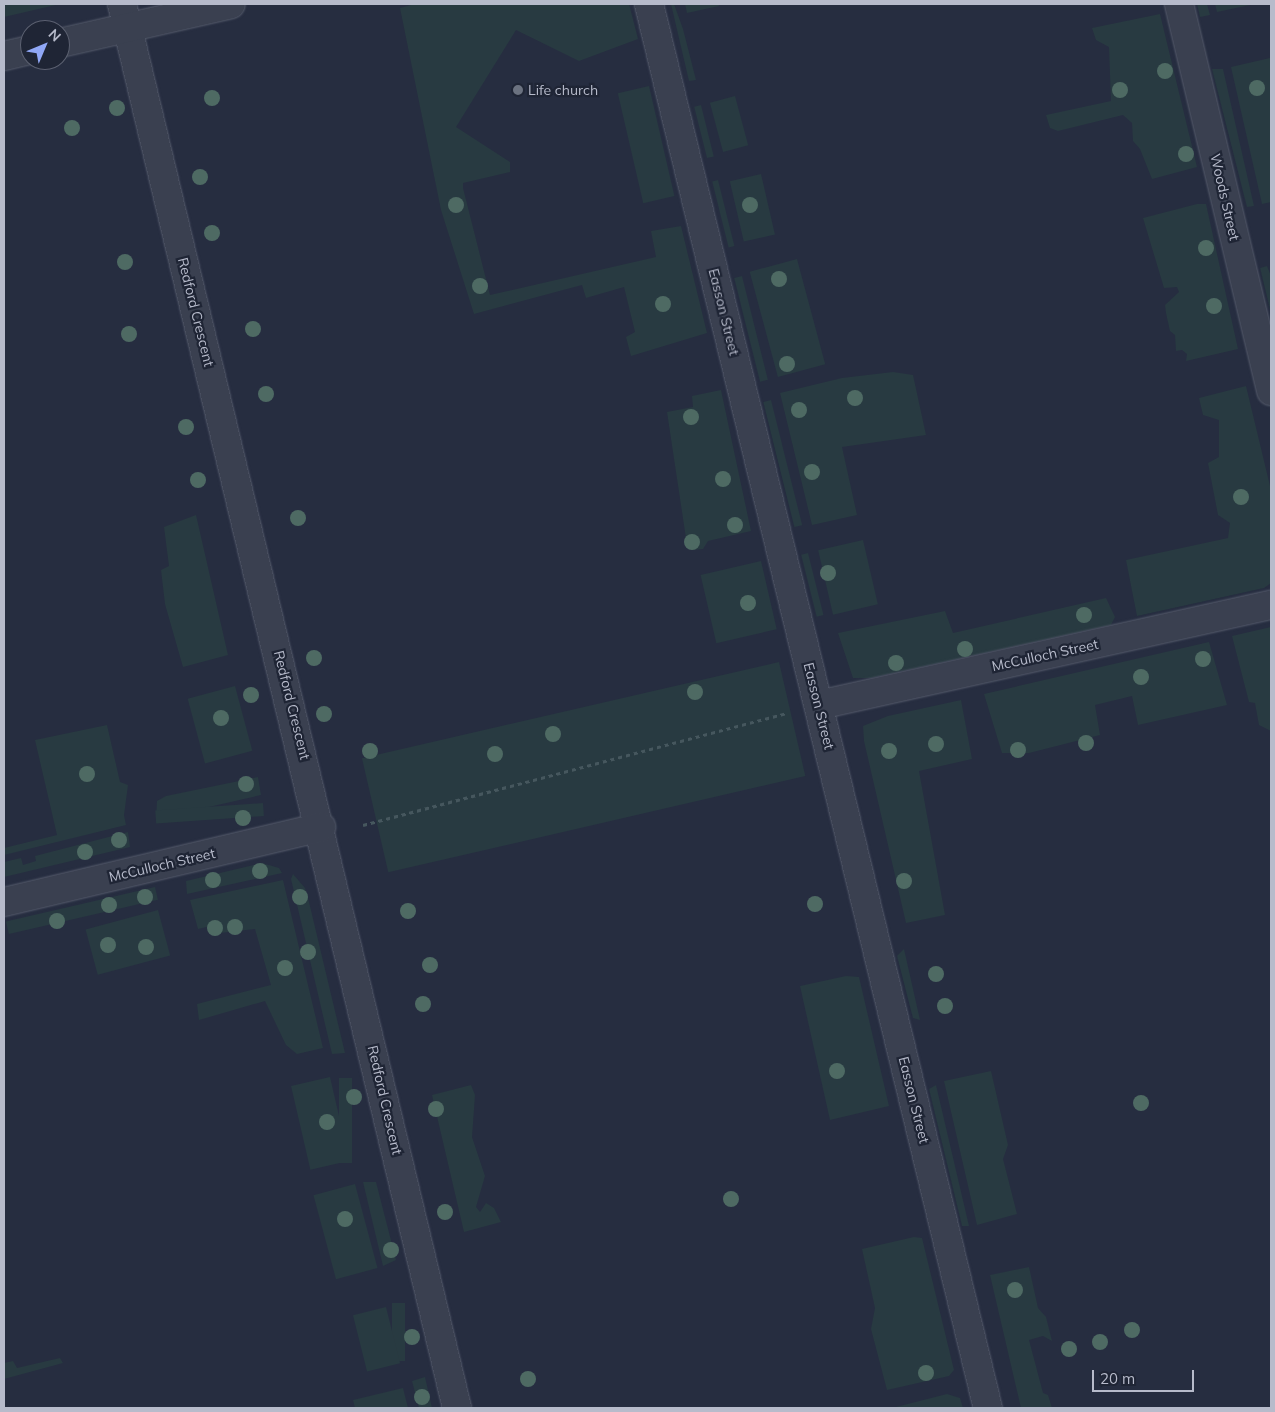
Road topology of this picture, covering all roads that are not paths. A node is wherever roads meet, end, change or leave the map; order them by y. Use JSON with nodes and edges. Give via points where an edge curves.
{"nodes":[{"id":1,"x":231,"y":4,"type":"edge"},
{"id":2,"x":649,"y":4,"type":"edge"},
{"id":3,"x":1179,"y":4,"type":"edge"},
{"id":4,"x":124,"y":16,"type":"edge"},
{"id":5,"x":70,"y":39,"type":"edge"},
{"id":6,"x":20,"y":52,"type":"edge"},
{"id":7,"x":4,"y":56,"type":"edge"},
{"id":8,"x":1271,"y":391,"type":"edge"},
{"id":9,"x":1271,"y":605,"type":"edge"},
{"id":10,"x":819,"y":705,"type":"junction"},
{"id":11,"x":321,"y":827,"type":"junction"},
{"id":12,"x":4,"y":902,"type":"edge"},
{"id":13,"x":458,"y":1408,"type":"edge"},
{"id":14,"x":988,"y":1408,"type":"edge"}],
"edges":[{"from":1,"to":4,"type":"street"},
{"from":2,"to":10,"type":"street","name":"Easson Street"},
{"from":3,"to":8,"type":"street","name":"Woods Street"},
{"from":4,"to":5,"type":"street"},
{"from":4,"to":11,"type":"street","name":"Redford Crescent"},
{"from":6,"to":7,"type":"street"},
{"from":9,"to":10,"type":"street","name":"McCulloch Street"},
{"from":10,"to":14,"type":"street","name":"Easson Street"},
{"from":11,"to":12,"type":"street","name":"McCulloch Street"},
{"from":11,"to":13,"type":"street","name":"Redford Crescent"}]}
